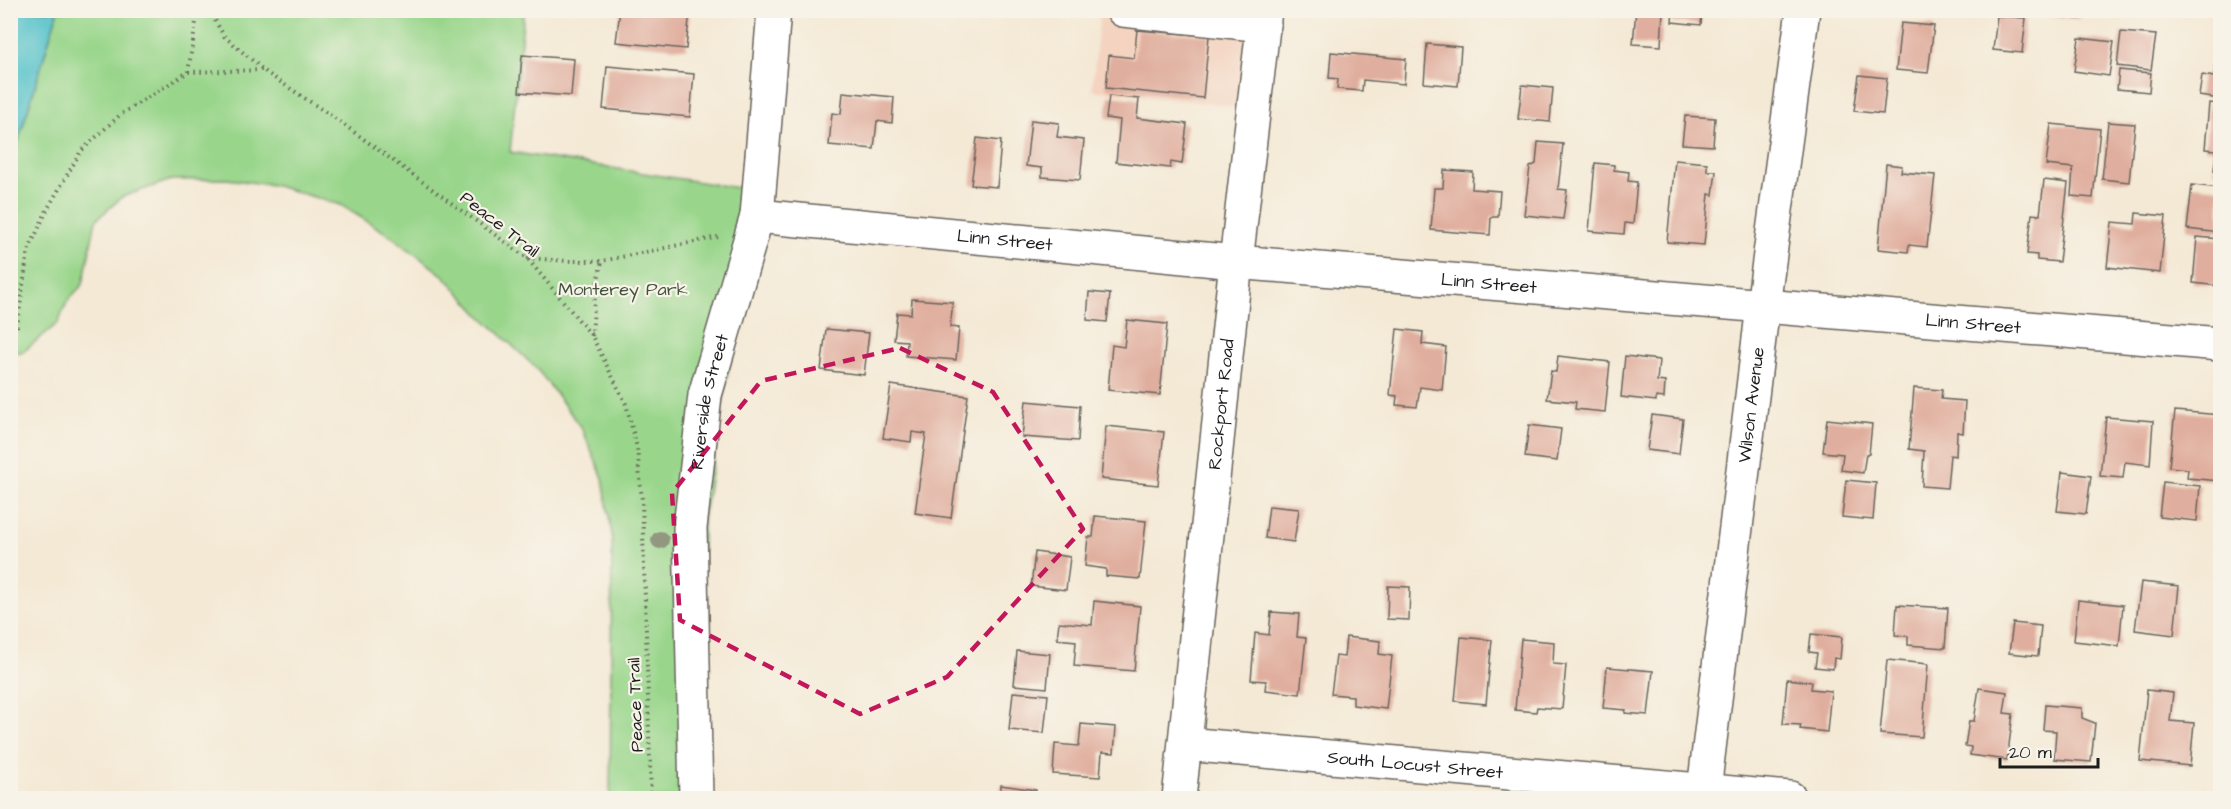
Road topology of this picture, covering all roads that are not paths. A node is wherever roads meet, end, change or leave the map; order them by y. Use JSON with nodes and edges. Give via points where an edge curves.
{"nodes":[{"id":1,"x":774,"y":10,"type":"edge"},
{"id":2,"x":1123,"y":10,"type":"edge"},
{"id":3,"x":1803,"y":10,"type":"edge"},
{"id":4,"x":1264,"y":18,"type":"edge"},
{"id":5,"x":755,"y":222,"type":"junction"},
{"id":6,"x":1236,"y":262,"type":"junction"},
{"id":7,"x":1762,"y":306,"type":"junction"},
{"id":8,"x":2220,"y":344,"type":"edge"},
{"id":9,"x":1185,"y":744,"type":"junction"},
{"id":10,"x":1704,"y":795,"type":"edge"},
{"id":11,"x":696,"y":798,"type":"edge"},
{"id":12,"x":1179,"y":798,"type":"edge"},
{"id":13,"x":1790,"y":798,"type":"edge"}],
"edges":[{"from":1,"to":5,"type":"street","name":"Riverside Street"},
{"from":2,"to":4,"type":"street"},
{"from":3,"to":7,"type":"street","name":"Wilson Avenue"},
{"from":4,"to":6,"type":"street","name":"Rockport Road"},
{"from":5,"to":6,"type":"street","name":"Linn Street"},
{"from":5,"to":11,"type":"street","name":"Riverside Street","via":[[705,395],[690,528]]},
{"from":6,"to":7,"type":"street","name":"Linn Street"},
{"from":6,"to":9,"type":"street","name":"Rockport Road"},
{"from":7,"to":8,"type":"street","name":"Linn Street"},
{"from":7,"to":10,"type":"street","name":"Wilson Avenue"},
{"from":9,"to":10,"type":"street","name":"South Locust Street"},
{"from":9,"to":12,"type":"street","name":"Rockport Road"},
{"from":10,"to":13,"type":"street","name":"South Locust Street"}]}
